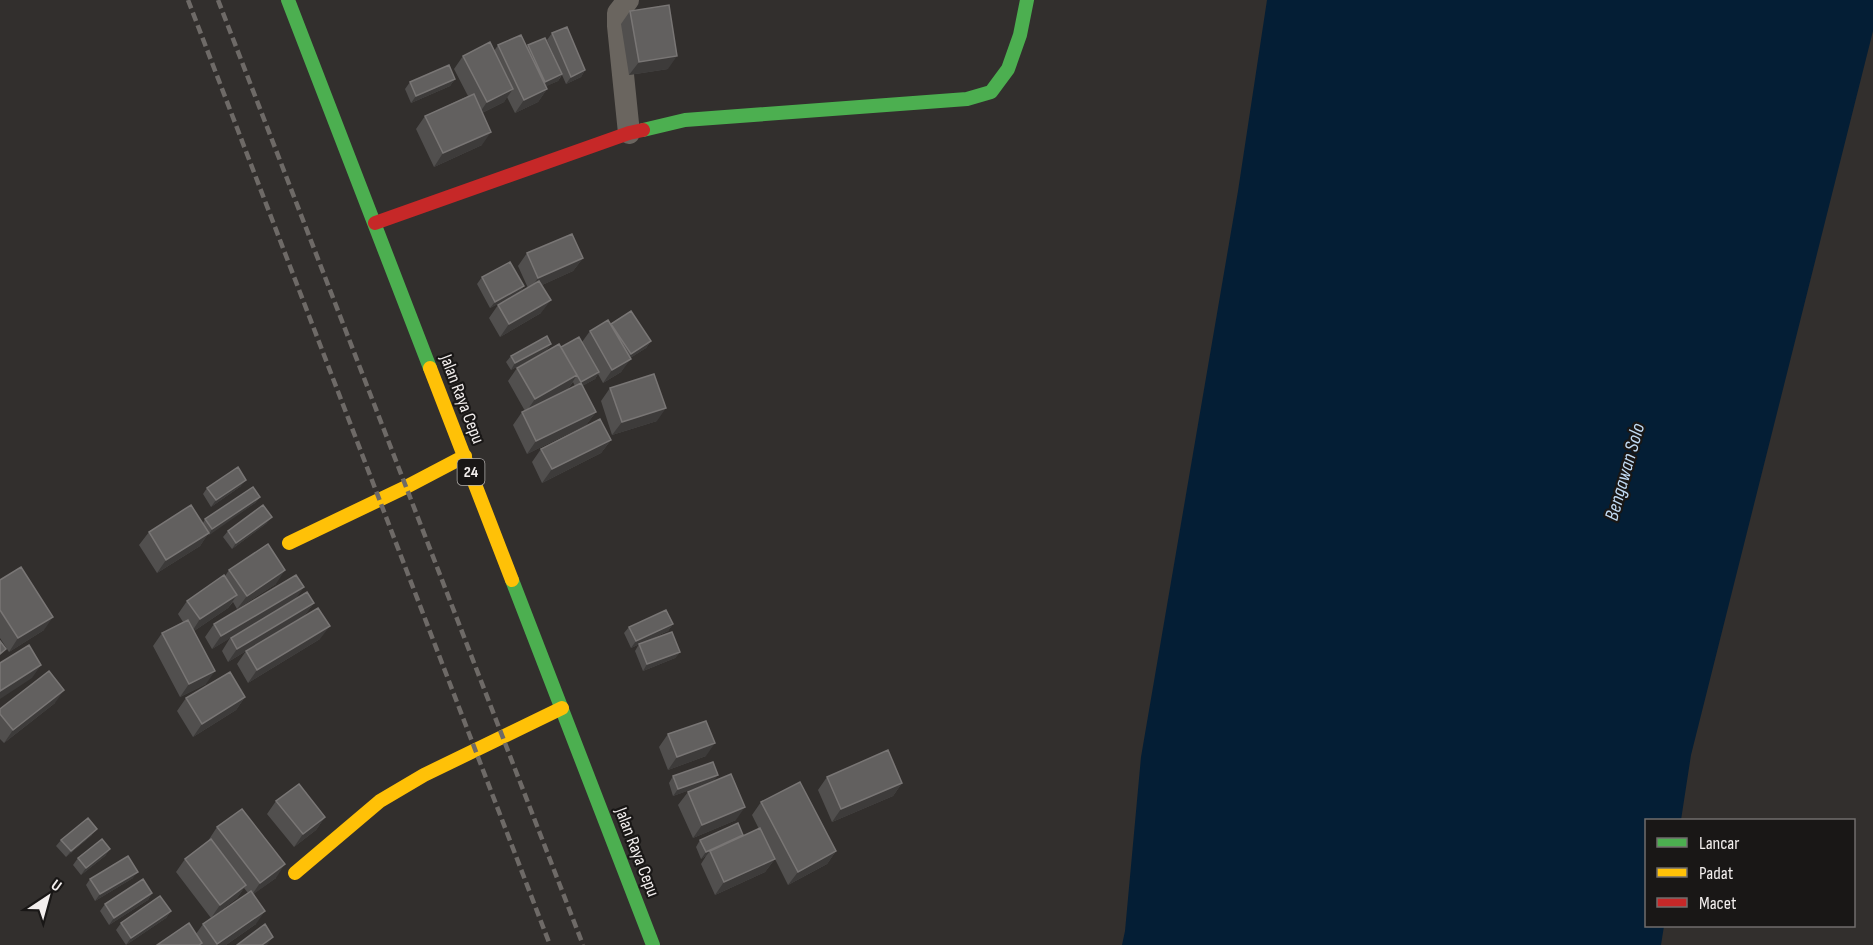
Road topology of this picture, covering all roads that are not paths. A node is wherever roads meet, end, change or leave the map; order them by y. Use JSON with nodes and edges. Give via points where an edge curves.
{"nodes":[{"id":1,"x":288,"y":0,"type":"edge"},
{"id":2,"x":628,"y":0,"type":"edge"},
{"id":3,"x":1027,"y":0,"type":"edge"},
{"id":4,"x":629,"y":133,"type":"junction"},
{"id":5,"x":375,"y":223,"type":"junction"},
{"id":6,"x":465,"y":456,"type":"junction"},
{"id":7,"x":289,"y":543,"type":"dead end"},
{"id":8,"x":562,"y":708,"type":"junction"},
{"id":9,"x":295,"y":873,"type":"dead end"},
{"id":10,"x":653,"y":945,"type":"edge"}],
"edges":[{"from":1,"to":5,"type":"main road","name":"Jalan Raya Cepu","number":"24"},
{"from":2,"to":4,"type":"street","via":[[618,13],[618,26]]},
{"from":3,"to":4,"type":"main road","via":[[1008,69],[991,92],[956,100],[685,120]]},
{"from":4,"to":5,"type":"main road"},
{"from":5,"to":6,"type":"main road","name":"Jalan Raya Cepu","number":"24"},
{"from":6,"to":7,"type":"main road"},
{"from":6,"to":8,"type":"main road","name":"Jalan Raya Cepu","number":"24"},
{"from":8,"to":9,"type":"main road","via":[[424,775],[380,801]]},
{"from":8,"to":10,"type":"main road","name":"Jalan Raya Cepu","number":"24"}]}
